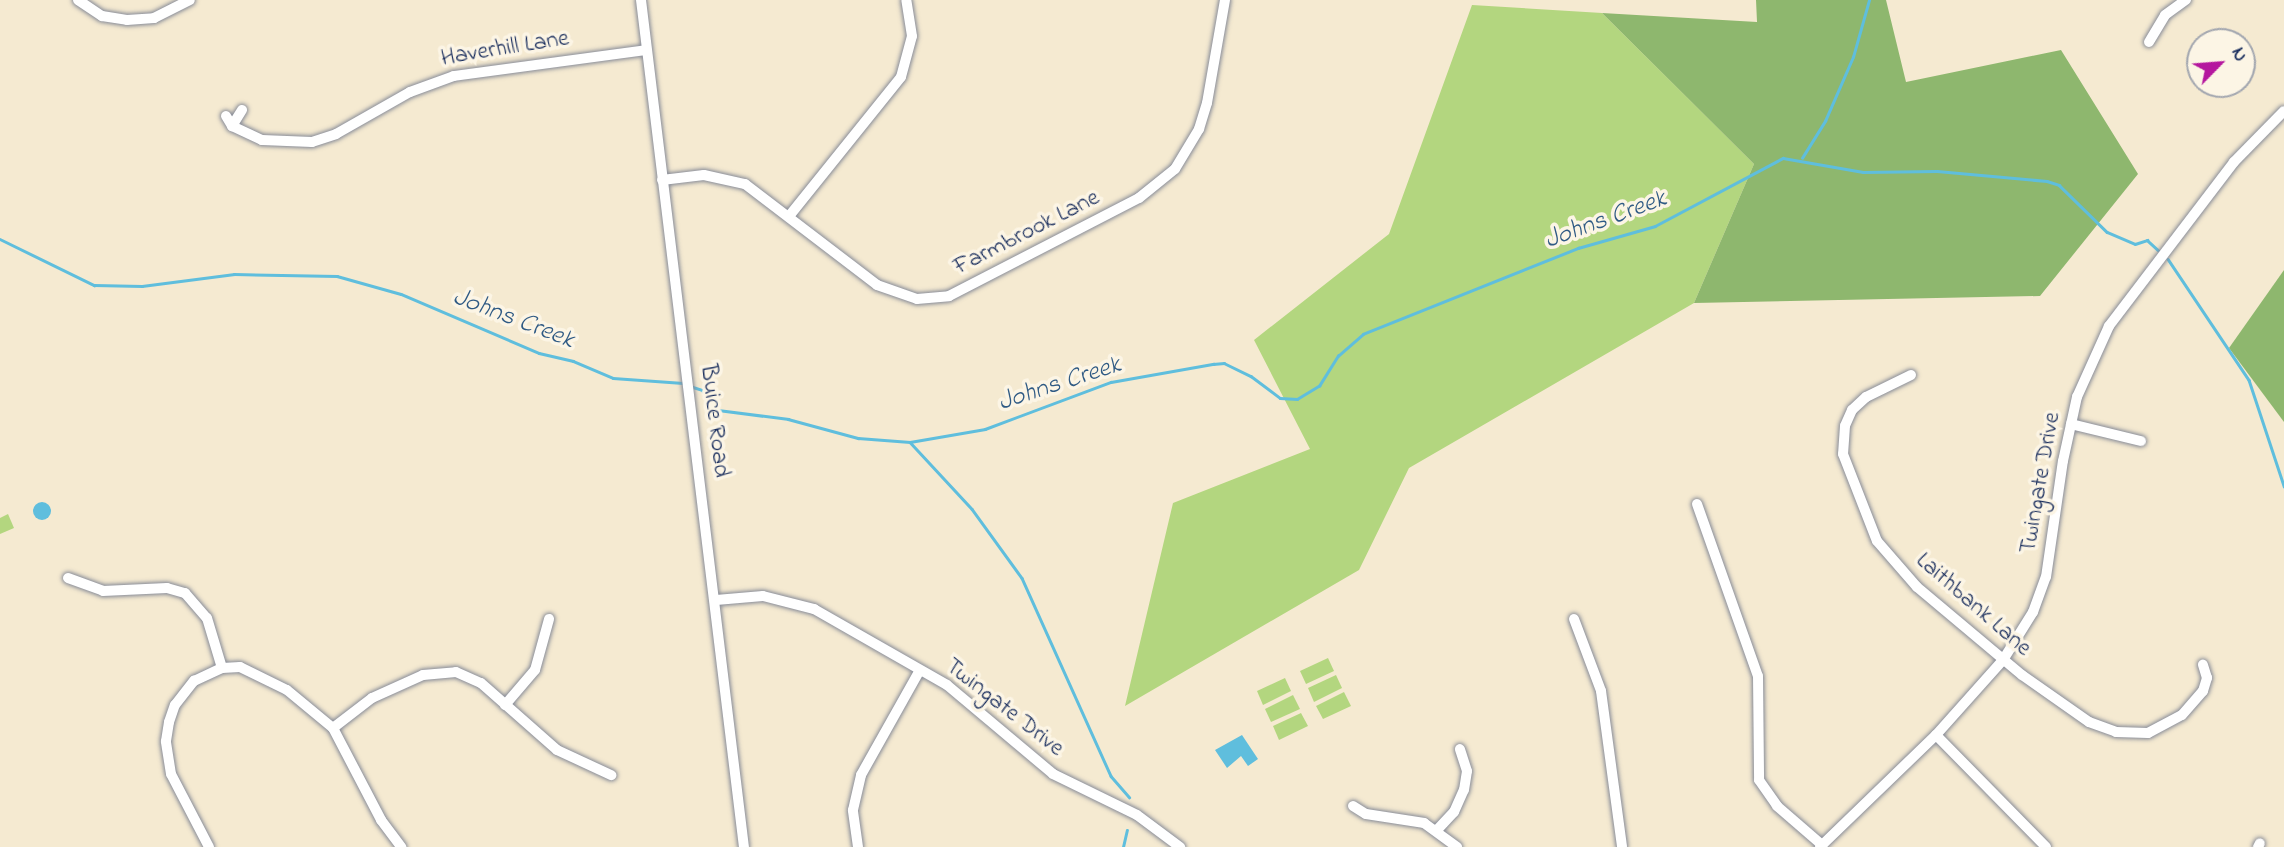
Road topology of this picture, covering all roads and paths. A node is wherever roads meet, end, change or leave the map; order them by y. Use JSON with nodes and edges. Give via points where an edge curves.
{"nodes":[{"id":1,"x":78,"y":0,"type":"edge"},
{"id":2,"x":190,"y":0,"type":"edge"},
{"id":3,"x":641,"y":0,"type":"edge"},
{"id":4,"x":906,"y":0,"type":"edge"},
{"id":5,"x":1225,"y":0,"type":"edge"},
{"id":6,"x":2186,"y":0,"type":"edge"},
{"id":7,"x":2149,"y":42,"type":"dead end"},
{"id":8,"x":646,"y":50,"type":"junction"},
{"id":9,"x":242,"y":110,"type":"dead end"},
{"id":10,"x":2284,"y":111,"type":"edge"},
{"id":11,"x":226,"y":116,"type":"dead end"},
{"id":12,"x":232,"y":126,"type":"junction"},
{"id":13,"x":662,"y":180,"type":"junction"},
{"id":14,"x":790,"y":215,"type":"junction"},
{"id":15,"x":1911,"y":376,"type":"dead end"},
{"id":16,"x":2071,"y":424,"type":"junction"},
{"id":17,"x":2141,"y":441,"type":"dead end"},
{"id":18,"x":1697,"y":504,"type":"dead end"},
{"id":19,"x":68,"y":578,"type":"dead end"},
{"id":20,"x":716,"y":600,"type":"junction"},
{"id":21,"x":549,"y":619,"type":"dead end"},
{"id":22,"x":1574,"y":619,"type":"dead end"},
{"id":23,"x":2003,"y":660,"type":"junction"},
{"id":24,"x":2203,"y":665,"type":"dead end"},
{"id":25,"x":222,"y":668,"type":"junction"},
{"id":26,"x":920,"y":670,"type":"junction"},
{"id":27,"x":505,"y":705,"type":"junction"},
{"id":28,"x":333,"y":728,"type":"junction"},
{"id":29,"x":1936,"y":735,"type":"junction"},
{"id":30,"x":1460,"y":748,"type":"dead end"},
{"id":31,"x":611,"y":775,"type":"dead end"},
{"id":32,"x":1353,"y":806,"type":"dead end"},
{"id":33,"x":1437,"y":830,"type":"junction"},
{"id":34,"x":1821,"y":846,"type":"edge"},
{"id":35,"x":209,"y":847,"type":"edge"},
{"id":36,"x":401,"y":847,"type":"edge"},
{"id":37,"x":744,"y":847,"type":"edge"},
{"id":38,"x":858,"y":847,"type":"edge"},
{"id":39,"x":1180,"y":847,"type":"edge"},
{"id":40,"x":1457,"y":847,"type":"edge"},
{"id":41,"x":1622,"y":847,"type":"edge"},
{"id":42,"x":2046,"y":847,"type":"edge"}],
"edges":[{"from":1,"to":2,"type":"street","via":[[102,16],[127,20],[154,18]]},
{"from":3,"to":8,"type":"street","name":"Buice Road"},
{"from":4,"to":14,"type":"street","via":[[912,36],[901,77]]},
{"from":5,"to":14,"type":"street","name":"Farmbrook Lane","via":[[1203,116],[1175,169],[1139,198],[968,290],[930,299],[890,292]]},
{"from":6,"to":7,"type":"street","via":[[2165,15]]},
{"from":8,"to":12,"type":"street","name":"Haverhill Lane","via":[[454,76],[410,92],[336,134],[312,142],[262,140]]},
{"from":8,"to":13,"type":"street","name":"Buice Road"},
{"from":9,"to":12,"type":"street"},
{"from":10,"to":16,"type":"street","name":"Twingate Drive","via":[[2241,154],[2109,326],[2077,397]]},
{"from":11,"to":12,"type":"street"},
{"from":13,"to":14,"type":"street","name":"Farmbrook Lane","via":[[704,175],[731,178],[757,190]]},
{"from":13,"to":20,"type":"street","name":"Buice Road"},
{"from":15,"to":23,"type":"street","name":"Laithbank Lane","via":[[1866,397],[1852,410],[1843,439],[1846,470],[1885,554]]},
{"from":16,"to":17,"type":"street"},
{"from":16,"to":23,"type":"street","name":"Twingate Drive","via":[[2046,577],[2033,612]]},
{"from":18,"to":34,"type":"street","via":[[1758,676],[1759,780],[1777,806]]},
{"from":19,"to":25,"type":"street","via":[[103,591],[167,588],[185,593],[207,618]]},
{"from":20,"to":26,"type":"street","name":"Twingate Drive","via":[[763,596],[797,602]]},
{"from":20,"to":37,"type":"street","name":"Buice Road"},
{"from":21,"to":27,"type":"street","via":[[535,670]]},
{"from":22,"to":41,"type":"street","via":[[1601,691]]},
{"from":23,"to":24,"type":"street","name":"Laithbank Lane","via":[[2089,722],[2131,734],[2158,730],[2194,704],[2207,678]]},
{"from":23,"to":29,"type":"street","name":"Twingate Drive"},
{"from":25,"to":28,"type":"street","via":[[240,667],[264,676]]},
{"from":25,"to":35,"type":"street","via":[[184,691],[175,705],[166,741],[171,774]]},
{"from":26,"to":38,"type":"street","via":[[861,775],[853,810]]},
{"from":26,"to":39,"type":"street","name":"Twingate Drive","via":[[961,695],[1053,774],[1138,815]]},
{"from":27,"to":28,"type":"street","via":[[473,678],[438,671],[372,698]]},
{"from":27,"to":31,"type":"street","via":[[557,750]]},
{"from":28,"to":36,"type":"street","via":[[381,820]]},
{"from":29,"to":34,"type":"street","name":"Twingate Drive"},
{"from":29,"to":42,"type":"street"},
{"from":30,"to":33,"type":"street","via":[[1466,771],[1464,790],[1454,812]]},
{"from":32,"to":33,"type":"street","via":[[1366,814],[1411,819]]},
{"from":33,"to":40,"type":"street"}]}
